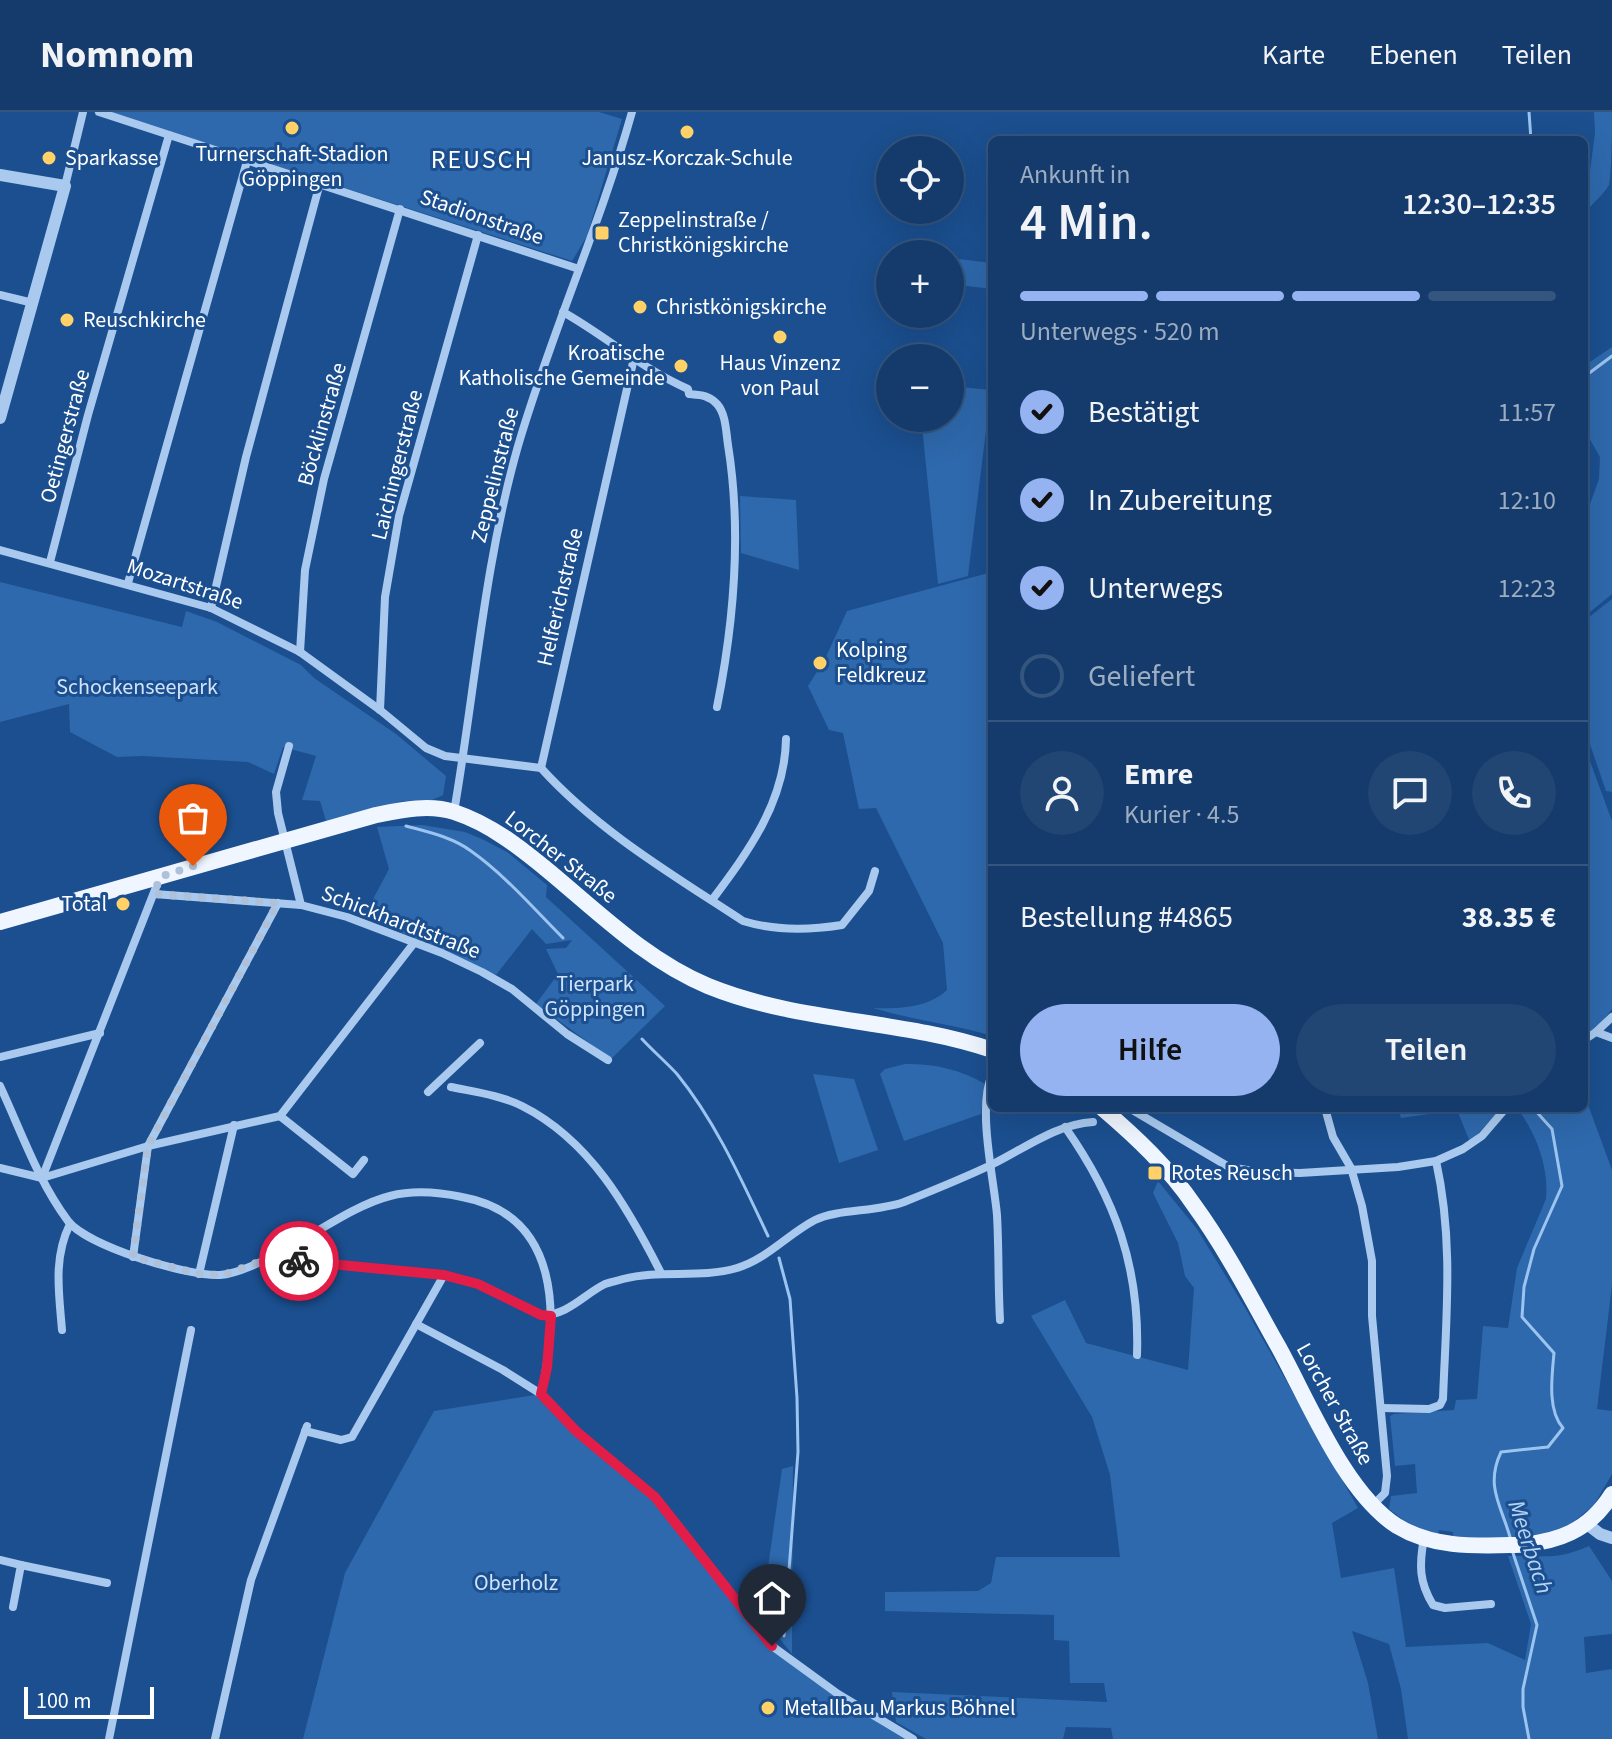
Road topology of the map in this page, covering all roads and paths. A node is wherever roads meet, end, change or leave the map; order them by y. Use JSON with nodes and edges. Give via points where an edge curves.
{"nodes":[{"id":1,"x":83,"y":112,"type":"edge"},
{"id":2,"x":99,"y":112,"type":"edge"},
{"id":3,"x":632,"y":112,"type":"edge"},
{"id":4,"x":169,"y":135,"type":"junction"},
{"id":5,"x":247,"y":161,"type":"junction"},
{"id":6,"x":0,"y":175,"type":"edge"},
{"id":7,"x":320,"y":183,"type":"junction"},
{"id":8,"x":65,"y":186,"type":"junction"},
{"id":9,"x":400,"y":209,"type":"junction"},
{"id":10,"x":478,"y":235,"type":"junction"},
{"id":11,"x":579,"y":269,"type":"junction"},
{"id":12,"x":0,"y":295,"type":"edge"},
{"id":13,"x":33,"y":303,"type":"junction"},
{"id":14,"x":563,"y":312,"type":"junction"},
{"id":15,"x":634,"y":358,"type":"junction"},
{"id":16,"x":0,"y":418,"type":"edge"},
{"id":17,"x":0,"y":550,"type":"edge"},
{"id":18,"x":50,"y":562,"type":"junction"},
{"id":19,"x":128,"y":583,"type":"junction"},
{"id":20,"x":211,"y":608,"type":"junction"},
{"id":21,"x":300,"y":652,"type":"junction"},
{"id":22,"x":717,"y":707,"type":"dead end"},
{"id":23,"x":380,"y":710,"type":"junction"},
{"id":24,"x":786,"y":739,"type":"dead end"},
{"id":25,"x":289,"y":746,"type":"dead end"},
{"id":26,"x":464,"y":759,"type":"junction"},
{"id":27,"x":541,"y":768,"type":"junction"},
{"id":28,"x":454,"y":812,"type":"junction"},
{"id":29,"x":285,"y":841,"type":"junction"},
{"id":30,"x":875,"y":871,"type":"dead end"},
{"id":31,"x":160,"y":877,"type":"junction"},
{"id":32,"x":154,"y":894,"type":"junction"},
{"id":33,"x":712,"y":900,"type":"junction"},
{"id":34,"x":278,"y":903,"type":"junction"},
{"id":35,"x":301,"y":905,"type":"junction"},
{"id":36,"x":0,"y":922,"type":"edge"},
{"id":37,"x":414,"y":943,"type":"junction"},
{"id":38,"x":1612,"y":1017,"type":"edge"},
{"id":39,"x":1596,"y":1032,"type":"junction"},
{"id":40,"x":100,"y":1033,"type":"junction"},
{"id":41,"x":1588,"y":1037,"type":"edge"},
{"id":42,"x":1612,"y":1038,"type":"edge"},
{"id":43,"x":480,"y":1043,"type":"dead end"},
{"id":44,"x":988,"y":1049,"type":"edge"},
{"id":45,"x":0,"y":1057,"type":"edge"},
{"id":46,"x":608,"y":1060,"type":"dead end"},
{"id":47,"x":0,"y":1086,"type":"edge"},
{"id":48,"x":451,"y":1087,"type":"dead end"},
{"id":49,"x":428,"y":1092,"type":"dead end"},
{"id":50,"x":988,"y":1096,"type":"edge"},
{"id":51,"x":1136,"y":1112,"type":"edge"},
{"id":52,"x":1326,"y":1112,"type":"edge"},
{"id":53,"x":1503,"y":1112,"type":"edge"},
{"id":54,"x":1098,"y":1115,"type":"edge"},
{"id":55,"x":280,"y":1116,"type":"junction"},
{"id":56,"x":234,"y":1125,"type":"junction"},
{"id":57,"x":1065,"y":1127,"type":"junction"},
{"id":58,"x":148,"y":1146,"type":"junction"},
{"id":59,"x":364,"y":1160,"type":"dead end"},
{"id":60,"x":1436,"y":1161,"type":"junction"},
{"id":61,"x":991,"y":1165,"type":"junction"},
{"id":62,"x":0,"y":1168,"type":"edge"},
{"id":63,"x":1351,"y":1168,"type":"junction"},
{"id":64,"x":42,"y":1178,"type":"junction"},
{"id":65,"x":70,"y":1224,"type":"junction"},
{"id":66,"x":133,"y":1257,"type":"junction"},
{"id":67,"x":270,"y":1258,"type":"junction"},
{"id":68,"x":661,"y":1273,"type":"junction"},
{"id":69,"x":199,"y":1274,"type":"junction"},
{"id":70,"x":444,"y":1275,"type":"junction"},
{"id":71,"x":551,"y":1316,"type":"junction"},
{"id":72,"x":1000,"y":1320,"type":"dead end"},
{"id":73,"x":416,"y":1324,"type":"junction"},
{"id":74,"x":62,"y":1330,"type":"dead end"},
{"id":75,"x":191,"y":1330,"type":"dead end"},
{"id":76,"x":1137,"y":1355,"type":"dead end"},
{"id":77,"x":543,"y":1398,"type":"junction"},
{"id":78,"x":1382,"y":1408,"type":"junction"},
{"id":79,"x":1612,"y":1494,"type":"edge"},
{"id":80,"x":1372,"y":1506,"type":"junction"},
{"id":81,"x":1587,"y":1524,"type":"junction"},
{"id":82,"x":1424,"y":1538,"type":"junction"},
{"id":83,"x":1612,"y":1538,"type":"edge"},
{"id":84,"x":0,"y":1560,"type":"edge"},
{"id":85,"x":21,"y":1565,"type":"junction"},
{"id":86,"x":107,"y":1583,"type":"dead end"},
{"id":87,"x":1491,"y":1604,"type":"dead end"},
{"id":88,"x":13,"y":1607,"type":"dead end"},
{"id":89,"x":109,"y":1739,"type":"edge"},
{"id":90,"x":215,"y":1739,"type":"edge"},
{"id":91,"x":913,"y":1739,"type":"edge"}],
"edges":[{"from":1,"to":8,"type":"street"},
{"from":2,"to":4,"type":"street","name":"Stadionstraße"},
{"from":3,"to":11,"type":"street","name":"Zeppelinstraße"},
{"from":4,"to":5,"type":"street","name":"Stadionstraße"},
{"from":4,"to":18,"type":"street","name":"Oetingerstraße"},
{"from":5,"to":7,"type":"street","name":"Stadionstraße"},
{"from":5,"to":19,"type":"street"},
{"from":6,"to":8,"type":"street"},
{"from":7,"to":9,"type":"street","name":"Stadionstraße"},
{"from":7,"to":20,"type":"street"},
{"from":8,"to":13,"type":"street"},
{"from":9,"to":10,"type":"street","name":"Stadionstraße"},
{"from":9,"to":21,"type":"street","name":"Böcklinstraße","via":[[324,479],[305,570]]},
{"from":10,"to":11,"type":"street","name":"Stadionstraße"},
{"from":10,"to":23,"type":"street","name":"Laichingerstraße","via":[[399,516],[385,597]]},
{"from":11,"to":14,"type":"street","name":"Zeppelinstraße"},
{"from":12,"to":13,"type":"street"},
{"from":13,"to":16,"type":"street"},
{"from":14,"to":15,"type":"street"},
{"from":14,"to":26,"type":"street","name":"Zeppelinstraße","via":[[517,449],[498,530]]},
{"from":15,"to":22,"type":"street","via":[[689,394],[707,396],[724,418],[735,538],[733,604]]},
{"from":15,"to":27,"type":"street","name":"Helferichstraße"},
{"from":17,"to":18,"type":"street","name":"Mozartstraße"},
{"from":18,"to":19,"type":"street","name":"Mozartstraße"},
{"from":19,"to":20,"type":"street","name":"Mozartstraße"},
{"from":20,"to":21,"type":"street","name":"Mozartstraße"},
{"from":21,"to":23,"type":"street","name":"Mozartstraße"},
{"from":23,"to":26,"type":"street","name":"Mozartstraße","via":[[426,748]]},
{"from":24,"to":33,"type":"street","via":[[783,770],[768,814]]},
{"from":25,"to":29,"type":"street","via":[[276,792]]},
{"from":26,"to":27,"type":"street"},
{"from":26,"to":28,"type":"street","name":"Zeppelinstraße"},
{"from":27,"to":33,"type":"street","via":[[616,836]]},
{"from":28,"to":29,"type":"main road","name":"Lorcher Straße","via":[[376,815]]},
{"from":28,"to":44,"type":"main road","name":"Lorcher Straße","via":[[521,848],[632,941],[708,986],[803,1013],[933,1034]]},
{"from":29,"to":31,"type":"main road","name":"Lorcher Straße"},
{"from":29,"to":35,"type":"street"},
{"from":30,"to":33,"type":"street","via":[[869,891],[838,926],[762,927]]},
{"from":31,"to":32,"type":"street"},
{"from":31,"to":36,"type":"main road","name":"Lorcher Straße"},
{"from":32,"to":34,"type":"street","name":"Schickhardtstraße"},
{"from":32,"to":40,"type":"street"},
{"from":34,"to":35,"type":"street","name":"Schickhardtstraße"},
{"from":34,"to":58,"type":"street"},
{"from":35,"to":37,"type":"street","name":"Schickhardtstraße"},
{"from":37,"to":46,"type":"street","name":"Schickhardtstraße","via":[[512,989]]},
{"from":37,"to":55,"type":"street"},
{"from":38,"to":39,"type":"street"},
{"from":39,"to":41,"type":"street"},
{"from":39,"to":42,"type":"street"},
{"from":40,"to":45,"type":"street"},
{"from":40,"to":64,"type":"street"},
{"from":43,"to":49,"type":"street"},
{"from":47,"to":64,"type":"street"},
{"from":48,"to":68,"type":"street","via":[[522,1106],[575,1144],[632,1216]]},
{"from":50,"to":61,"type":"street"},
{"from":51,"to":63,"type":"street","via":[[1229,1167],[1300,1173]]},
{"from":52,"to":63,"type":"street"},
{"from":53,"to":60,"type":"street","via":[[1482,1136]]},
{"from":54,"to":57,"type":"street"},
{"from":54,"to":80,"type":"main road","name":"Lorcher Straße","via":[[1160,1163],[1194,1204],[1350,1479]]},
{"from":55,"to":56,"type":"street"},
{"from":55,"to":59,"type":"street","via":[[353,1174]]},
{"from":56,"to":58,"type":"street"},
{"from":56,"to":69,"type":"street"},
{"from":57,"to":61,"type":"street"},
{"from":57,"to":76,"type":"street","via":[[1104,1190],[1122,1233],[1137,1306]]},
{"from":58,"to":64,"type":"street"},
{"from":58,"to":66,"type":"street"},
{"from":60,"to":63,"type":"street"},
{"from":60,"to":78,"type":"street","via":[[1449,1241],[1443,1399],[1429,1409]]},
{"from":61,"to":68,"type":"street","via":[[891,1207],[818,1218],[738,1268]]},
{"from":61,"to":72,"type":"street"},
{"from":62,"to":64,"type":"street"},
{"from":63,"to":78,"type":"street","via":[[1372,1261]]},
{"from":64,"to":65,"type":"street"},
{"from":65,"to":66,"type":"street"},
{"from":65,"to":74,"type":"street","via":[[58,1261]]},
{"from":66,"to":69,"type":"street"},
{"from":67,"to":69,"type":"street","via":[[223,1275]]},
{"from":67,"to":70,"type":"street"},
{"from":67,"to":71,"type":"street","via":[[388,1196],[443,1193],[478,1200],[531,1235],[545,1268]]},
{"from":68,"to":71,"type":"street","via":[[605,1284]]},
{"from":70,"to":71,"type":"street"},
{"from":70,"to":73,"type":"street"},
{"from":71,"to":77,"type":"street"},
{"from":73,"to":77,"type":"street","via":[[503,1370]]},
{"from":73,"to":90,"type":"street","via":[[352,1437],[341,1440],[306,1428],[251,1580]]},
{"from":75,"to":89,"type":"street"},
{"from":77,"to":91,"type":"street","via":[[655,1497],[772,1646]]},
{"from":78,"to":80,"type":"street","via":[[1387,1486]]},
{"from":79,"to":81,"type":"main road","name":"Lorcher Straße"},
{"from":80,"to":82,"type":"main road","name":"Lorcher Straße"},
{"from":81,"to":82,"type":"main road","name":"Lorcher Straße","via":[[1562,1538],[1527,1544],[1447,1544]]},
{"from":81,"to":83,"type":"street"},
{"from":82,"to":87,"type":"street","via":[[1421,1581],[1433,1605]]},
{"from":84,"to":85,"type":"street"},
{"from":85,"to":86,"type":"street"},
{"from":85,"to":88,"type":"street"}]}
